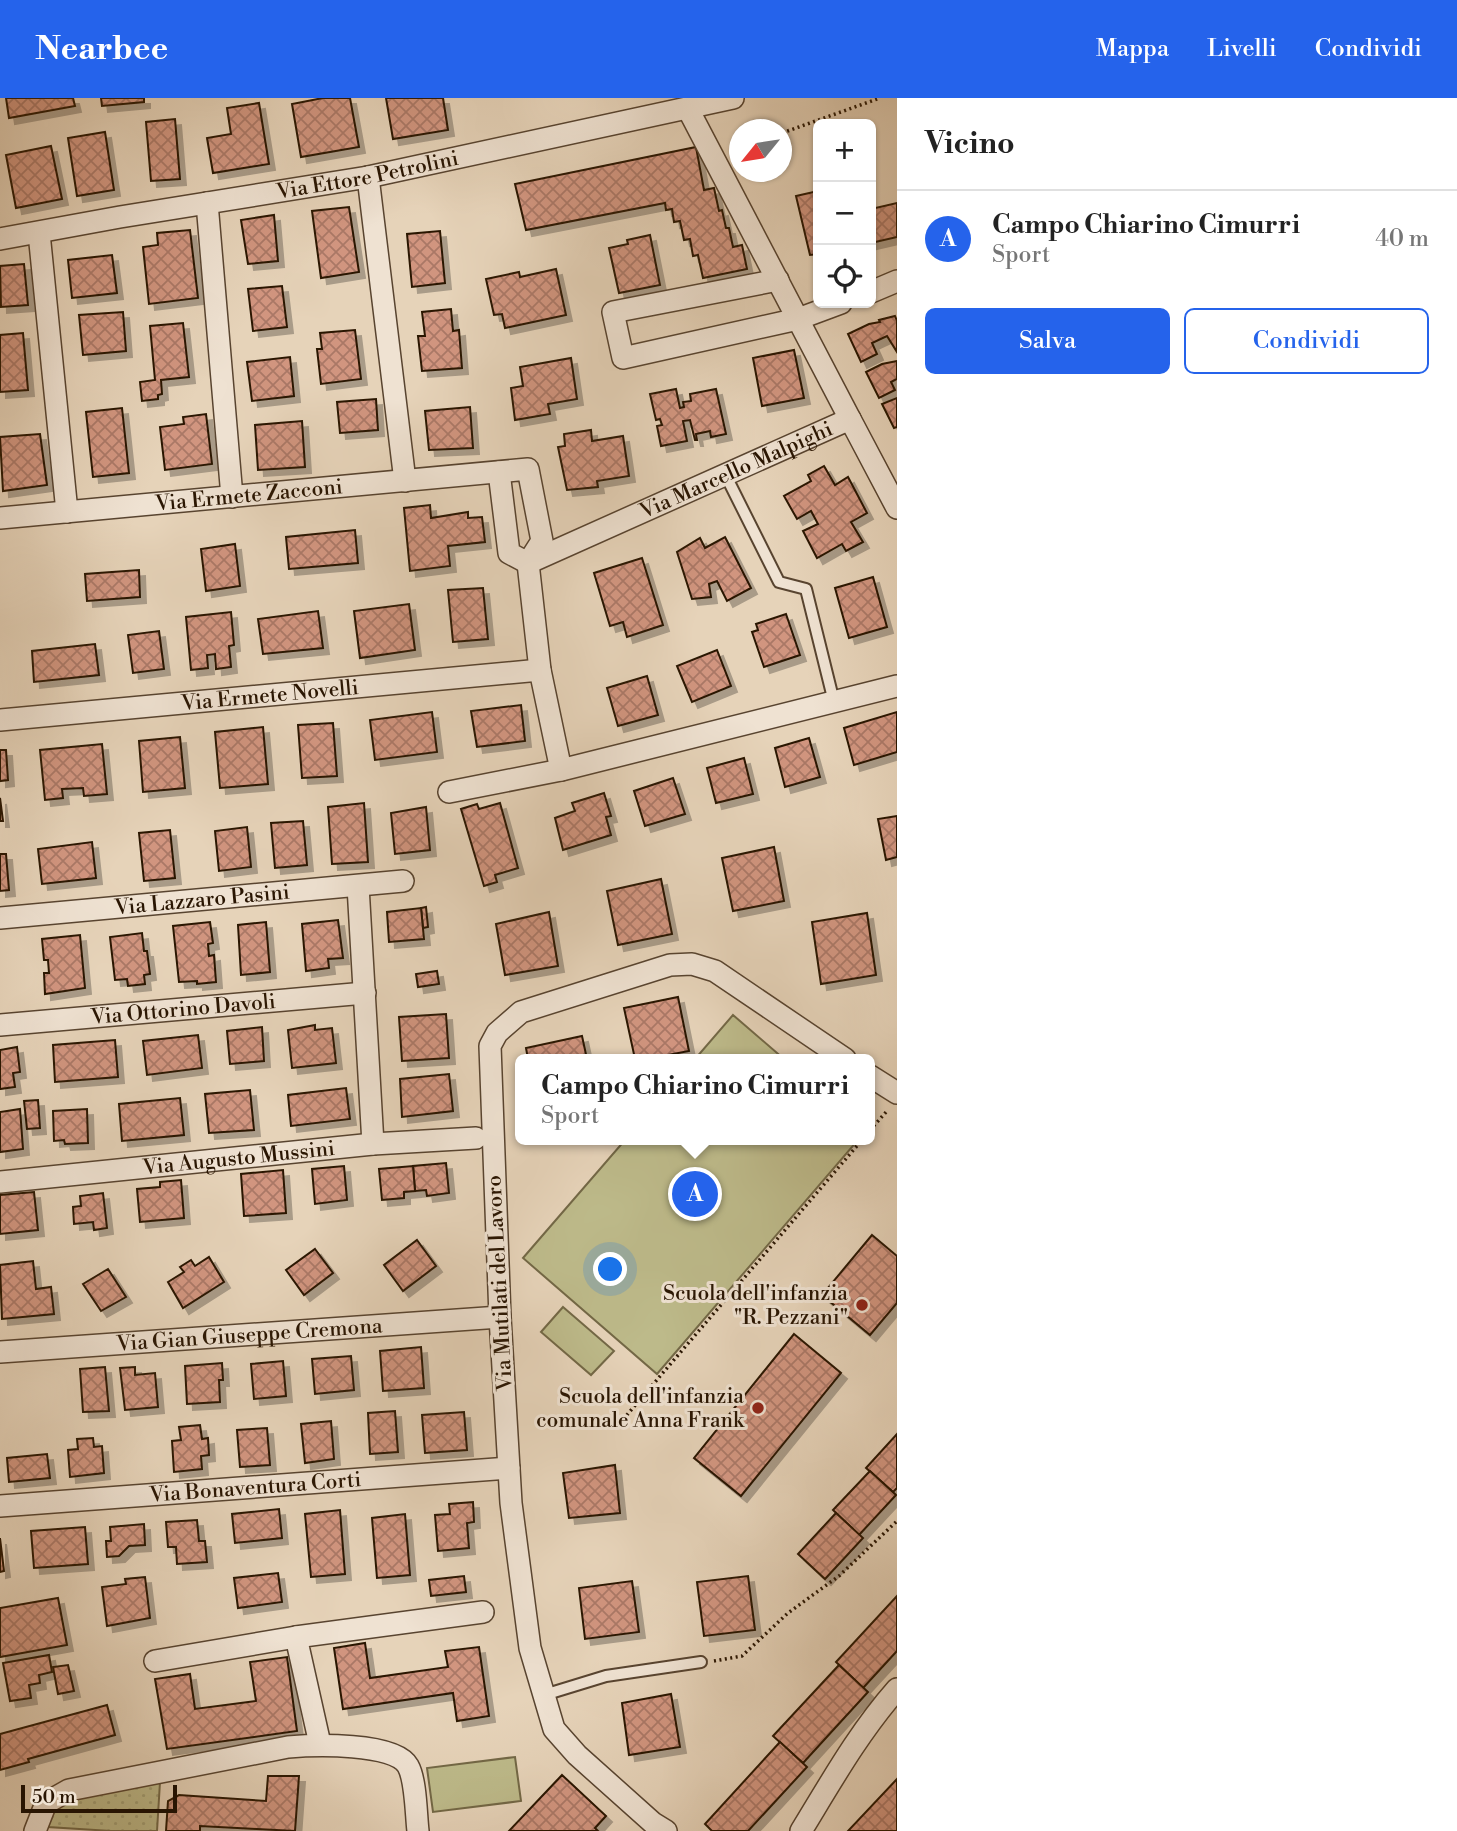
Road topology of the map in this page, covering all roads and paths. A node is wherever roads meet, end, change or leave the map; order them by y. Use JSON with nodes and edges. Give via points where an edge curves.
{"nodes":[{"id":1,"x":733,"y":98,"type":"edge"},
{"id":2,"x":880,"y":98,"type":"edge"},
{"id":3,"x":688,"y":109,"type":"junction"},
{"id":4,"x":792,"y":129,"type":"edge"},
{"id":5,"x":368,"y":177,"type":"junction"},
{"id":6,"x":207,"y":203,"type":"junction"},
{"id":7,"x":38,"y":233,"type":"junction"},
{"id":8,"x":0,"y":239,"type":"edge"},
{"id":9,"x":778,"y":280,"type":"junction"},
{"id":10,"x":897,"y":281,"type":"edge"},
{"id":11,"x":876,"y":290,"type":"edge"},
{"id":12,"x":828,"y":308,"type":"edge"},
{"id":13,"x":798,"y":319,"type":"junction"},
{"id":14,"x":850,"y":419,"type":"junction"},
{"id":15,"x":499,"y":472,"type":"junction"},
{"id":16,"x":725,"y":474,"type":"junction"},
{"id":17,"x":405,"y":481,"type":"junction"},
{"id":18,"x":232,"y":497,"type":"junction"},
{"id":19,"x":897,"y":508,"type":"edge"},
{"id":20,"x":67,"y":512,"type":"junction"},
{"id":21,"x":0,"y":518,"type":"edge"},
{"id":22,"x":528,"y":563,"type":"junction"},
{"id":23,"x":540,"y":670,"type":"junction"},
{"id":24,"x":897,"y":686,"type":"edge"},
{"id":25,"x":834,"y":702,"type":"junction"},
{"id":26,"x":0,"y":720,"type":"edge"},
{"id":27,"x":561,"y":770,"type":"junction"},
{"id":28,"x":449,"y":792,"type":"dead end"},
{"id":29,"x":403,"y":881,"type":"dead end"},
{"id":30,"x":358,"y":887,"type":"junction"},
{"id":31,"x":0,"y":918,"type":"edge"},
{"id":32,"x":365,"y":993,"type":"junction"},
{"id":33,"x":0,"y":1025,"type":"edge"},
{"id":34,"x":838,"y":1054,"type":"edge"},
{"id":35,"x":875,"y":1082,"type":"edge"},
{"id":36,"x":892,"y":1101,"type":"edge"},
{"id":37,"x":875,"y":1123,"type":"edge"},
{"id":38,"x":476,"y":1138,"type":"dead end"},
{"id":39,"x":373,"y":1144,"type":"junction"},
{"id":40,"x":858,"y":1145,"type":"edge"},
{"id":41,"x":0,"y":1182,"type":"edge"},
{"id":42,"x":500,"y":1317,"type":"junction"},
{"id":43,"x":0,"y":1352,"type":"edge"},
{"id":44,"x":612,"y":1422,"type":"dead end"},
{"id":45,"x":509,"y":1468,"type":"junction"},
{"id":46,"x":0,"y":1506,"type":"edge"},
{"id":47,"x":897,"y":1521,"type":"edge"},
{"id":48,"x":484,"y":1612,"type":"dead end"},
{"id":49,"x":296,"y":1637,"type":"junction"},
{"id":50,"x":155,"y":1661,"type":"dead end"},
{"id":51,"x":701,"y":1662,"type":"joint"},
{"id":52,"x":897,"y":1689,"type":"edge"},
{"id":53,"x":544,"y":1695,"type":"junction"},
{"id":54,"x":320,"y":1745,"type":"junction"},
{"id":55,"x":35,"y":1831,"type":"edge"},
{"id":56,"x":418,"y":1831,"type":"edge"},
{"id":57,"x":666,"y":1831,"type":"edge"},
{"id":58,"x":801,"y":1831,"type":"edge"}],
"edges":[{"from":1,"to":3,"type":"street","name":"Via Ettore Petrolini"},
{"from":2,"to":4,"type":"path"},
{"from":3,"to":5,"type":"street","name":"Via Ettore Petrolini"},
{"from":3,"to":9,"type":"street"},
{"from":5,"to":6,"type":"street","name":"Via Ettore Petrolini"},
{"from":5,"to":17,"type":"street"},
{"from":6,"to":7,"type":"street","name":"Via Ettore Petrolini"},
{"from":6,"to":18,"type":"street"},
{"from":7,"to":8,"type":"street","name":"Via Ettore Petrolini"},
{"from":7,"to":20,"type":"street"},
{"from":9,"to":13,"type":"street"},
{"from":9,"to":13,"type":"street","via":[[612,312],[623,358]]},
{"from":10,"to":11,"type":"street"},
{"from":12,"to":13,"type":"street"},
{"from":13,"to":14,"type":"street"},
{"from":14,"to":16,"type":"street","name":"Via Marcello Malpighi"},
{"from":14,"to":19,"type":"street","name":"Via Marcello Malpighi"},
{"from":15,"to":17,"type":"street","name":"Via Ermete Zacconi"},
{"from":15,"to":22,"type":"street","via":[[509,553]]},
{"from":15,"to":22,"type":"street","name":"Via Ermete Zacconi","via":[[528,469],[542,541]]},
{"from":16,"to":22,"type":"street","name":"Via Marcello Malpighi"},
{"from":16,"to":25,"type":"lane","via":[[779,582],[806,589]]},
{"from":17,"to":18,"type":"street","name":"Via Ermete Zacconi"},
{"from":18,"to":20,"type":"street","name":"Via Ermete Zacconi"},
{"from":20,"to":21,"type":"street","name":"Via Ermete Zacconi"},
{"from":22,"to":23,"type":"street"},
{"from":23,"to":26,"type":"street","name":"Via Ermete Novelli"},
{"from":23,"to":27,"type":"street"},
{"from":24,"to":25,"type":"street"},
{"from":25,"to":27,"type":"street"},
{"from":27,"to":28,"type":"street"},
{"from":29,"to":30,"type":"street","name":"Via Lazzaro Pasini"},
{"from":30,"to":31,"type":"street","name":"Via Lazzaro Pasini"},
{"from":30,"to":32,"type":"street"},
{"from":32,"to":33,"type":"street","name":"Via Ottorino Davoli"},
{"from":32,"to":39,"type":"street"},
{"from":34,"to":42,"type":"street","name":"Via Mutilati del Lavoro","via":[[715,971],[692,964],[670,965],[521,1012],[508,1021],[489,1046]]},
{"from":35,"to":36,"type":"street"},
{"from":36,"to":37,"type":"path"},
{"from":38,"to":39,"type":"street","name":"Via Augusto Mussini"},
{"from":39,"to":41,"type":"street","name":"Via Augusto Mussini"},
{"from":40,"to":44,"type":"path","via":[[626,1416]]},
{"from":42,"to":43,"type":"street","name":"Via Gian Giuseppe Cremona"},
{"from":42,"to":45,"type":"street","name":"Via Mutilati del Lavoro"},
{"from":45,"to":46,"type":"street","name":"Via Bonaventura Corti"},
{"from":45,"to":53,"type":"street","name":"Via Mutilati del Lavoro","via":[[530,1648]]},
{"from":47,"to":51,"type":"path","via":[[742,1657]]},
{"from":48,"to":49,"type":"street"},
{"from":49,"to":50,"type":"street"},
{"from":49,"to":54,"type":"street"},
{"from":51,"to":53,"type":"lane","via":[[606,1676]]},
{"from":52,"to":58,"type":"street","via":[[848,1755]]},
{"from":53,"to":57,"type":"street","name":"Via Mutilati del Lavoro","via":[[554,1729],[565,1742]]},
{"from":54,"to":55,"type":"street","via":[[288,1747],[69,1790],[46,1803]]},
{"from":54,"to":56,"type":"street","via":[[390,1752],[401,1758],[409,1767]]}]}
